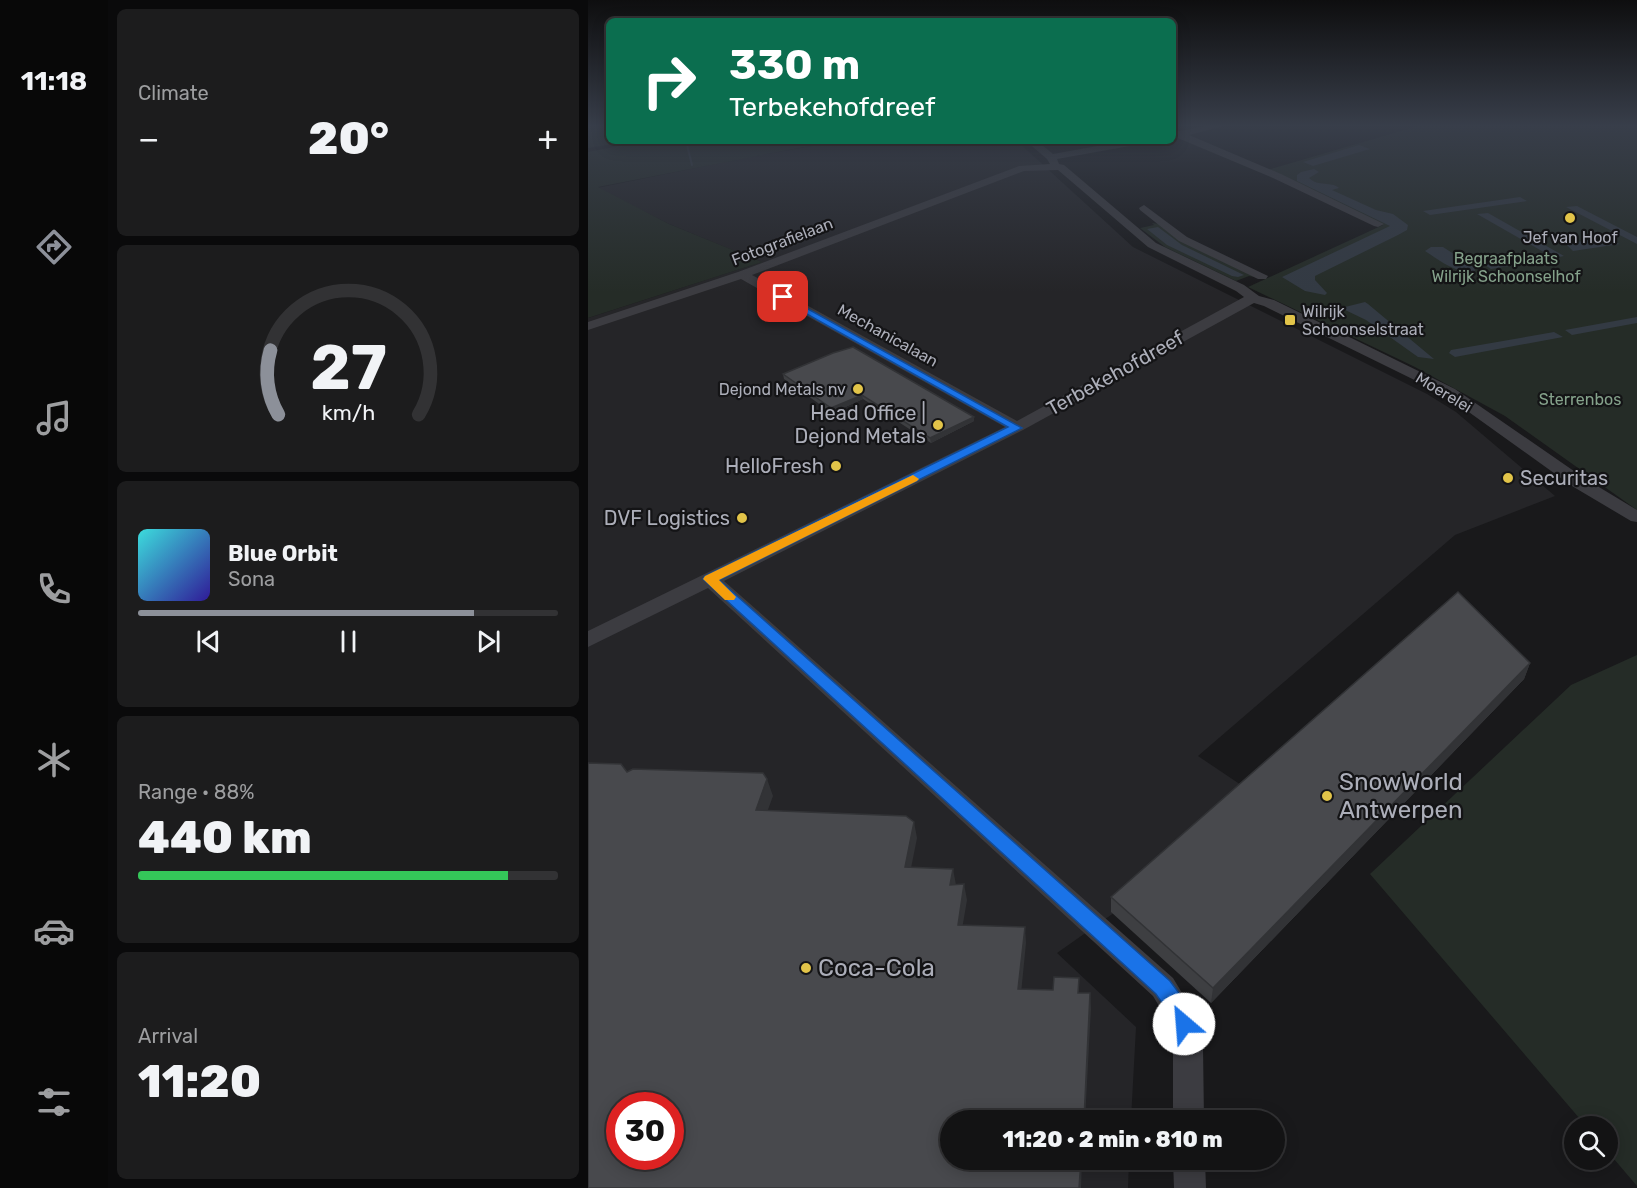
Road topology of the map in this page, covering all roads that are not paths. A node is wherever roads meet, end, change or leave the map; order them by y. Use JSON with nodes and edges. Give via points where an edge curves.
{"nodes":[{"id":1,"x":987,"y":181,"type":"edge"},
{"id":2,"x":1078,"y":181,"type":"edge"},
{"id":3,"x":1288,"y":181,"type":"edge"},
{"id":4,"x":1144,"y":208,"type":"dead end"},
{"id":5,"x":1159,"y":220,"type":"junction"},
{"id":6,"x":1378,"y":224,"type":"dead end"},
{"id":7,"x":1129,"y":225,"type":"junction"},
{"id":8,"x":742,"y":274,"type":"junction"},
{"id":9,"x":1240,"y":288,"type":"junction"},
{"id":10,"x":1254,"y":299,"type":"junction"},
{"id":11,"x":588,"y":326,"type":"edge"},
{"id":12,"x":1017,"y":428,"type":"junction"},
{"id":13,"x":1637,"y":517,"type":"edge"},
{"id":14,"x":710,"y":579,"type":"junction"},
{"id":15,"x":588,"y":640,"type":"edge"},
{"id":16,"x":1189,"y":1110,"type":"edge"},
{"id":17,"x":1189,"y":1170,"type":"edge"},
{"id":18,"x":1190,"y":1188,"type":"edge"}],
"edges":[{"from":1,"to":8,"type":"street","name":"Fotografielaan"},
{"from":2,"to":7,"type":"street","name":"Moerelei"},
{"from":3,"to":6,"type":"street"},
{"from":4,"to":5,"type":"street"},
{"from":5,"to":7,"type":"street"},
{"from":5,"to":9,"type":"street","via":[[1182,239],[1263,276]]},
{"from":7,"to":9,"type":"street","name":"Moerelei","via":[[1152,245]]},
{"from":8,"to":11,"type":"street","name":"Fotografielaan"},
{"from":8,"to":12,"type":"street","name":"Mechanicalaan"},
{"from":9,"to":10,"type":"street","name":"Moerelei"},
{"from":10,"to":12,"type":"street","name":"Terbekehofdreef"},
{"from":10,"to":13,"type":"street","name":"Moerelei","via":[[1450,392],[1578,482]]},
{"from":12,"to":14,"type":"street","name":"Terbekehofdreef"},
{"from":14,"to":15,"type":"street","name":"Terbekehofdreef"},
{"from":14,"to":16,"type":"street","via":[[1163,987],[1182,1016],[1188,1047]]},
{"from":17,"to":18,"type":"street"}]}
